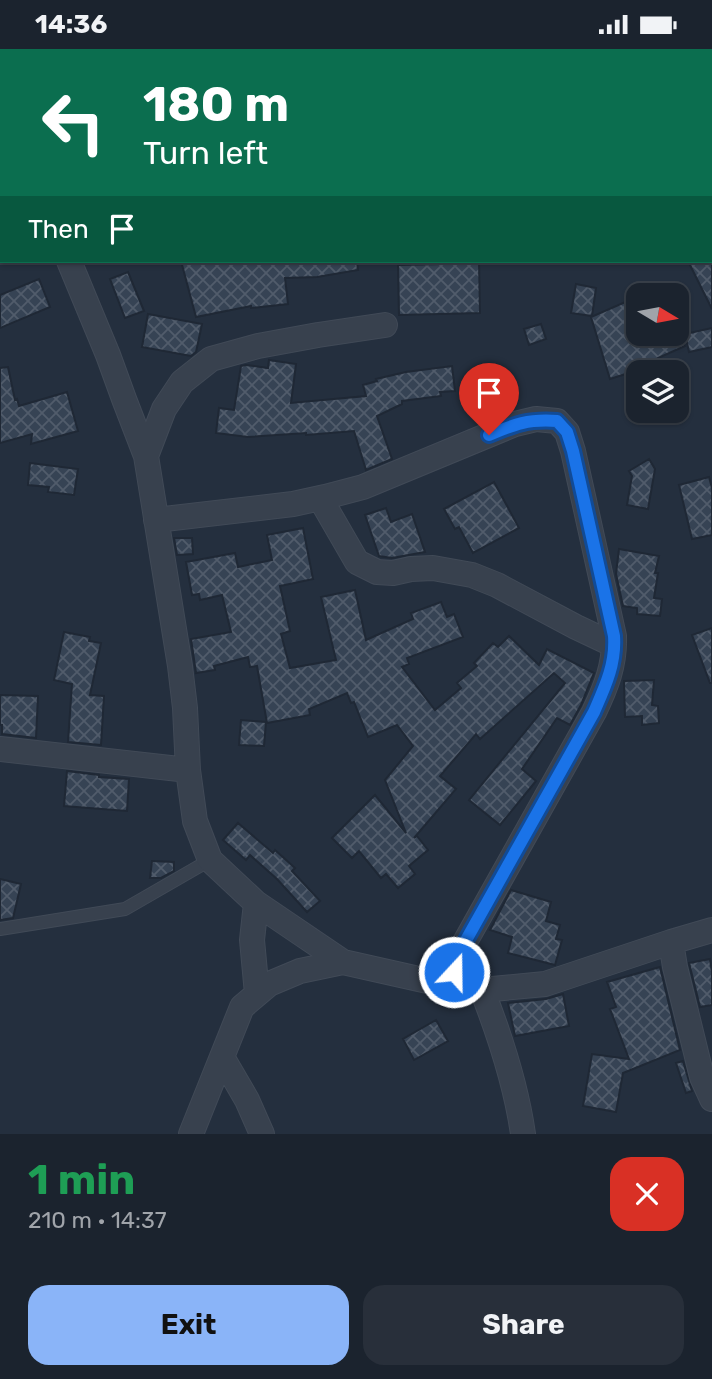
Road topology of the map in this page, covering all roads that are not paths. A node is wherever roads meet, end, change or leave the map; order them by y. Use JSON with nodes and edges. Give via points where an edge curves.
{"nodes":[{"id":1,"x":70,"y":263,"type":"edge"},
{"id":2,"x":385,"y":325,"type":"dead end"},
{"id":3,"x":146,"y":456,"type":"junction"},
{"id":4,"x":320,"y":498,"type":"junction"},
{"id":5,"x":156,"y":520,"type":"junction"},
{"id":6,"x":614,"y":645,"type":"junction"},
{"id":7,"x":0,"y":749,"type":"edge"},
{"id":8,"x":188,"y":770,"type":"junction"},
{"id":9,"x":210,"y":860,"type":"junction"},
{"id":10,"x":256,"y":903,"type":"junction"},
{"id":11,"x":0,"y":929,"type":"edge"},
{"id":12,"x":712,"y":930,"type":"edge"},
{"id":13,"x":671,"y":941,"type":"junction"},
{"id":14,"x":343,"y":962,"type":"junction"},
{"id":15,"x":456,"y":986,"type":"junction"},
{"id":16,"x":482,"y":990,"type":"junction"},
{"id":17,"x":257,"y":994,"type":"junction"},
{"id":18,"x":222,"y":1057,"type":"junction"},
{"id":19,"x":712,"y":1099,"type":"edge"},
{"id":20,"x":191,"y":1134,"type":"edge"},
{"id":21,"x":262,"y":1134,"type":"edge"},
{"id":22,"x":523,"y":1134,"type":"edge"}],
"edges":[{"from":1,"to":3,"type":"street"},
{"from":2,"to":3,"type":"street","via":[[258,346],[211,359],[182,383],[164,408]]},
{"from":3,"to":5,"type":"street"},
{"from":4,"to":5,"type":"street"},
{"from":4,"to":6,"type":"street","via":[[357,562],[377,572],[433,568],[472,575]]},
{"from":4,"to":6,"type":"street","via":[[363,487],[514,424],[557,421],[567,432],[573,451]]},
{"from":5,"to":8,"type":"street","via":[[180,666]]},
{"from":6,"to":15,"type":"street","via":[[610,673],[594,712],[456,961]]},
{"from":7,"to":8,"type":"street"},
{"from":8,"to":9,"type":"street","via":[[195,821]]},
{"from":9,"to":10,"type":"street"},
{"from":9,"to":11,"type":"lane","via":[[125,909]]},
{"from":10,"to":14,"type":"street"},
{"from":10,"to":17,"type":"street","via":[[251,940]]},
{"from":12,"to":13,"type":"street"},
{"from":13,"to":16,"type":"street","via":[[545,984]]},
{"from":13,"to":19,"type":"street","via":[[702,1077]]},
{"from":14,"to":15,"type":"street"},
{"from":14,"to":17,"type":"street","via":[[300,971]]},
{"from":15,"to":16,"type":"street"},
{"from":16,"to":22,"type":"street","via":[[501,1040]]},
{"from":17,"to":18,"type":"street","via":[[242,1007]]},
{"from":18,"to":20,"type":"street"},
{"from":18,"to":21,"type":"street"}]}
